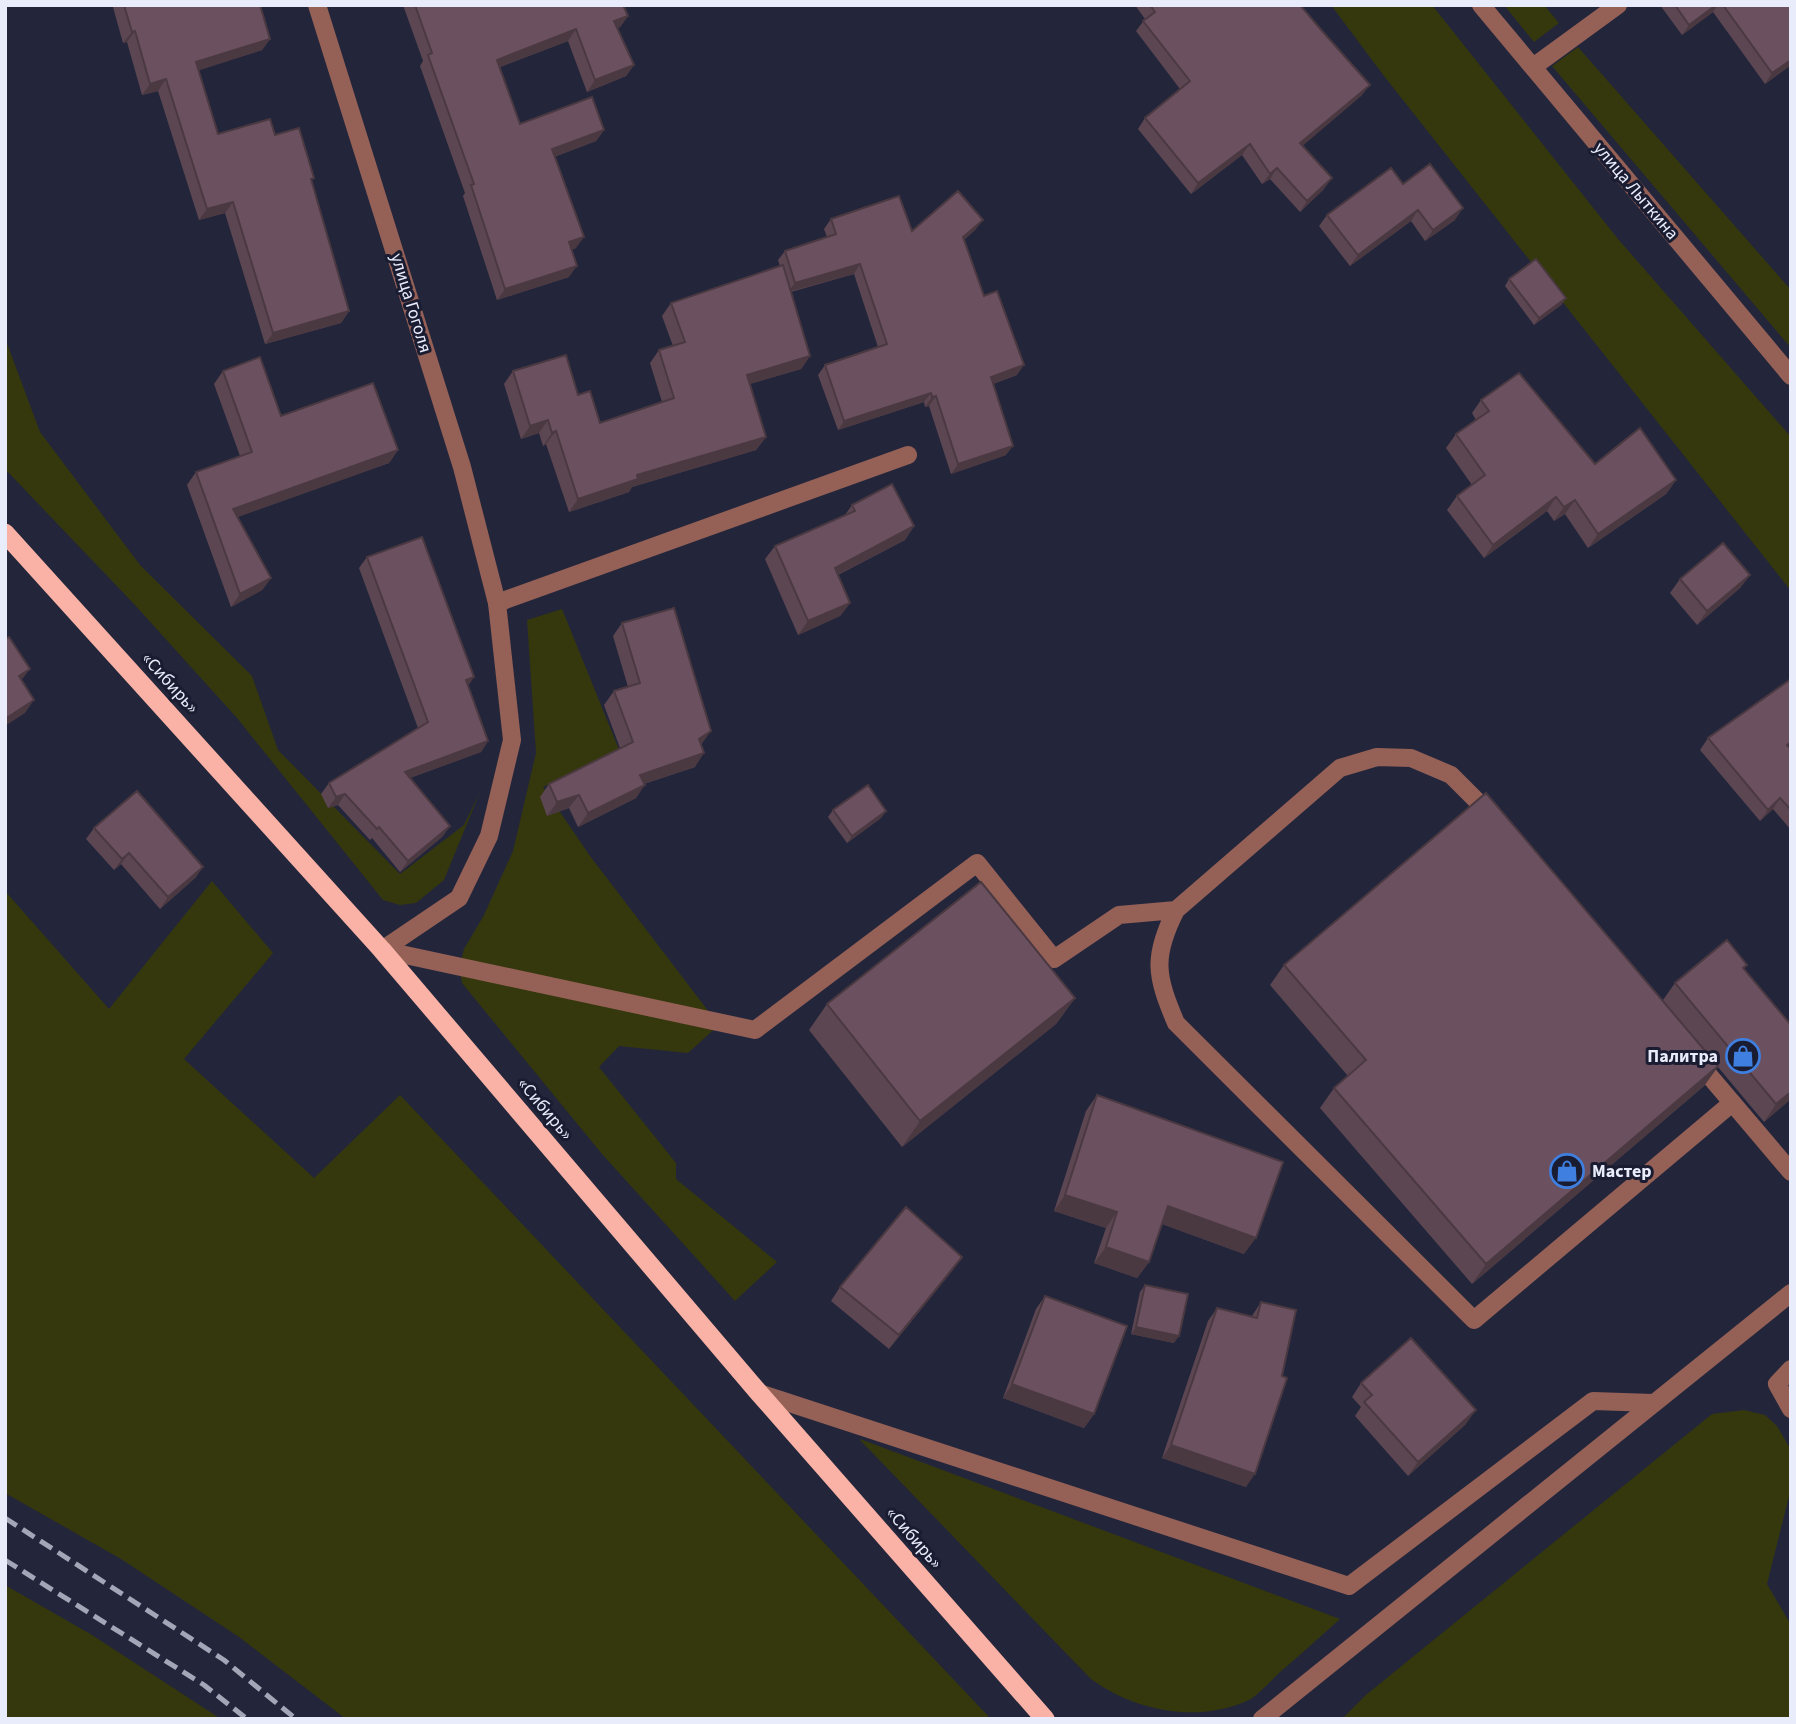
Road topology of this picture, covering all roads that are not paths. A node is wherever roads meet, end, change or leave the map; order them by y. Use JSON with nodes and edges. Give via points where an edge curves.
{"nodes":[{"id":1,"x":317,"y":5,"type":"edge"},
{"id":2,"x":1481,"y":5,"type":"edge"},
{"id":3,"x":1618,"y":5,"type":"edge"},
{"id":4,"x":1533,"y":67,"type":"junction"},
{"id":5,"x":1791,"y":376,"type":"edge"},
{"id":6,"x":908,"y":454,"type":"dead end"},
{"id":7,"x":5,"y":533,"type":"edge"},
{"id":8,"x":497,"y":603,"type":"junction"},
{"id":9,"x":1504,"y":830,"type":"edge"},
{"id":10,"x":1176,"y":910,"type":"junction"},
{"id":11,"x":382,"y":950,"type":"junction"},
{"id":12,"x":1688,"y":1050,"type":"edge"},
{"id":13,"x":1732,"y":1102,"type":"junction"},
{"id":14,"x":1791,"y":1172,"type":"edge"},
{"id":15,"x":1791,"y":1293,"type":"edge"},
{"id":16,"x":1791,"y":1369,"type":"edge"},
{"id":17,"x":759,"y":1393,"type":"junction"},
{"id":18,"x":1653,"y":1404,"type":"junction"},
{"id":19,"x":1791,"y":1409,"type":"edge"},
{"id":20,"x":1045,"y":1719,"type":"edge"},
{"id":21,"x":1262,"y":1719,"type":"edge"}],
"edges":[{"from":1,"to":8,"type":"street","name":"улица Гоголя","via":[[462,467]]},
{"from":2,"to":4,"type":"street","name":"улица Лыткина"},
{"from":3,"to":4,"type":"street"},
{"from":4,"to":5,"type":"street","name":"улица Лыткина"},
{"from":6,"to":8,"type":"street"},
{"from":7,"to":11,"type":"highway","name":"«Сибирь»"},
{"from":8,"to":11,"type":"street","name":"улица Гоголя","via":[[512,740],[489,836],[459,898]]},
{"from":9,"to":10,"type":"street","via":[[1451,775],[1411,758],[1377,757],[1340,768]]},
{"from":10,"to":11,"type":"street","via":[[1119,915],[1054,959],[977,863],[755,1030]]},
{"from":10,"to":13,"type":"street","via":[[1163,934],[1158,958],[1162,990],[1176,1023],[1474,1320]]},
{"from":11,"to":17,"type":"highway","name":"«Сибирь»"},
{"from":12,"to":13,"type":"street"},
{"from":13,"to":14,"type":"street"},
{"from":15,"to":18,"type":"street"},
{"from":16,"to":19,"type":"street","via":[[1777,1384]]},
{"from":17,"to":18,"type":"street","via":[[1349,1587],[1593,1401]]},
{"from":17,"to":20,"type":"highway","name":"«Сибирь»"},
{"from":18,"to":21,"type":"street"}]}
